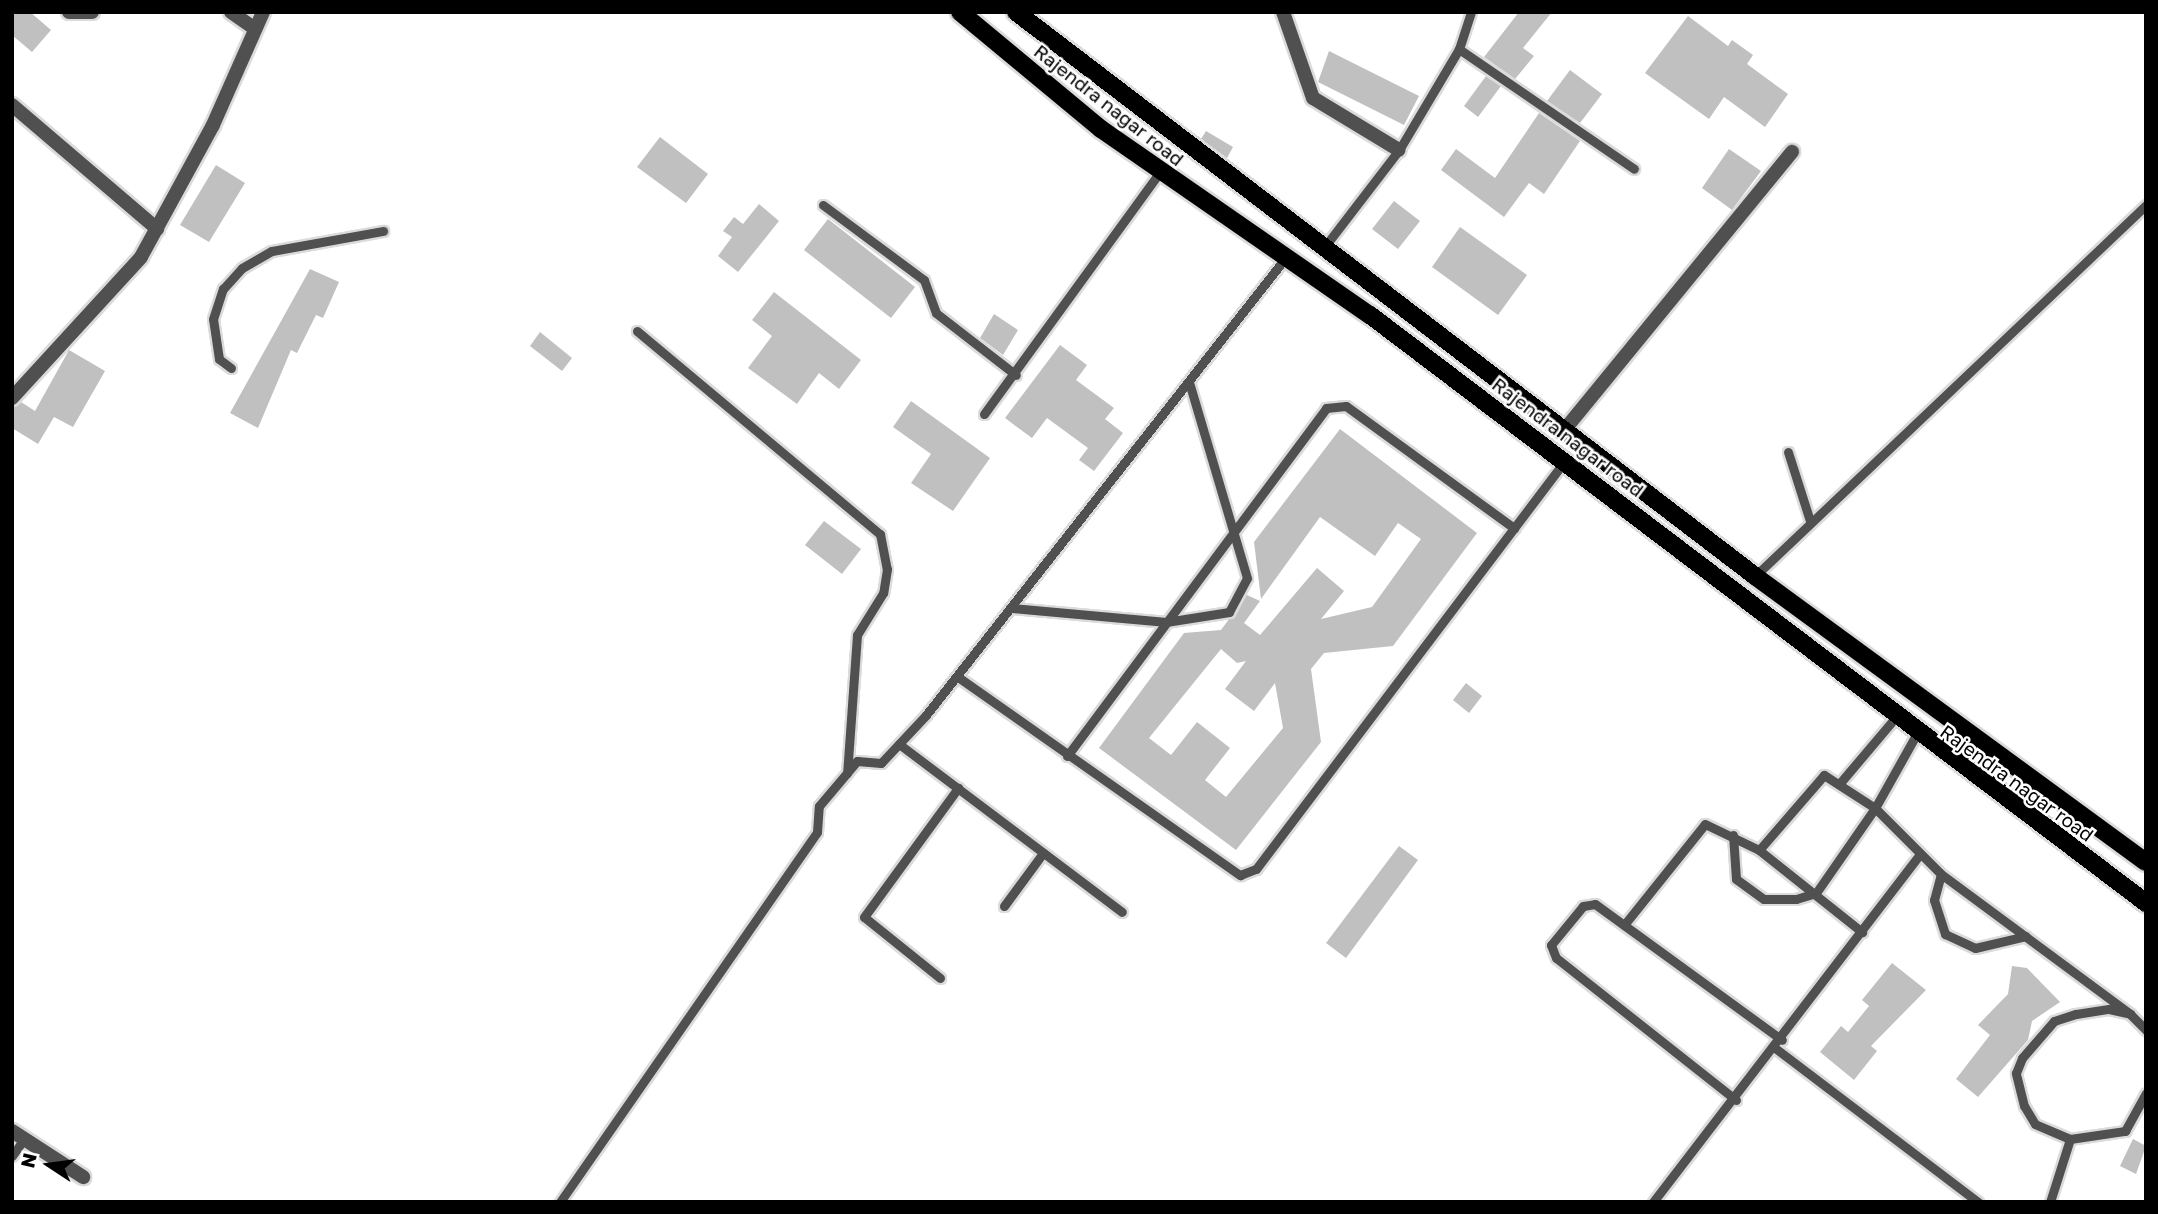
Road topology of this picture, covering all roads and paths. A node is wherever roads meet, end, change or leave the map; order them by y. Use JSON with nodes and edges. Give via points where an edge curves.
{"nodes":[{"id":1,"x":69,"y":12,"type":"edge"},
{"id":2,"x":92,"y":12,"type":"edge"},
{"id":3,"x":231,"y":12,"type":"edge"},
{"id":4,"x":263,"y":12,"type":"edge"},
{"id":5,"x":960,"y":12,"type":"edge"},
{"id":6,"x":1283,"y":12,"type":"edge"},
{"id":7,"x":1471,"y":12,"type":"edge"},
{"id":8,"x":1022,"y":14,"type":"edge"},
{"id":9,"x":256,"y":29,"type":"junction"},
{"id":10,"x":1459,"y":49,"type":"junction"},
{"id":11,"x":14,"y":109,"type":"edge"},
{"id":12,"x":1399,"y":150,"type":"junction"},
{"id":13,"x":1792,"y":152,"type":"dead end"},
{"id":14,"x":1634,"y":169,"type":"dead end"},
{"id":15,"x":1160,"y":172,"type":"junction"},
{"id":16,"x":823,"y":205,"type":"dead end"},
{"id":17,"x":2146,"y":205,"type":"edge"},
{"id":18,"x":157,"y":229,"type":"junction"},
{"id":19,"x":383,"y":231,"type":"dead end"},
{"id":20,"x":1326,"y":245,"type":"junction"},
{"id":21,"x":1287,"y":256,"type":"junction"},
{"id":22,"x":1387,"y":293,"type":"junction"},
{"id":23,"x":1370,"y":316,"type":"junction"},
{"id":24,"x":637,"y":331,"type":"dead end"},
{"id":25,"x":231,"y":368,"type":"dead end"},
{"id":26,"x":1016,"y":376,"type":"junction"},
{"id":27,"x":1189,"y":382,"type":"junction"},
{"id":28,"x":12,"y":398,"type":"edge"},
{"id":29,"x":984,"y":414,"type":"dead end"},
{"id":30,"x":1566,"y":428,"type":"junction"},
{"id":31,"x":1788,"y":452,"type":"dead end"},
{"id":32,"x":1565,"y":461,"type":"junction"},
{"id":33,"x":1810,"y":521,"type":"junction"},
{"id":34,"x":1237,"y":528,"type":"junction"},
{"id":35,"x":1514,"y":528,"type":"junction"},
{"id":36,"x":1755,"y":576,"type":"junction"},
{"id":37,"x":1012,"y":608,"type":"junction"},
{"id":38,"x":1166,"y":622,"type":"junction"},
{"id":39,"x":958,"y":677,"type":"junction"},
{"id":40,"x":1895,"y":718,"type":"junction"},
{"id":41,"x":1916,"y":735,"type":"junction"},
{"id":42,"x":899,"y":744,"type":"junction"},
{"id":43,"x":1067,"y":756,"type":"junction"},
{"id":44,"x":847,"y":773,"type":"junction"},
{"id":45,"x":1840,"y":783,"type":"junction"},
{"id":46,"x":958,"y":788,"type":"junction"},
{"id":47,"x":1875,"y":808,"type":"junction"},
{"id":48,"x":1733,"y":835,"type":"junction"},
{"id":49,"x":1759,"y":850,"type":"junction"},
{"id":50,"x":1043,"y":853,"type":"junction"},
{"id":51,"x":1920,"y":854,"type":"junction"},
{"id":52,"x":2146,"y":862,"type":"edge"},
{"id":53,"x":1941,"y":874,"type":"junction"},
{"id":54,"x":1816,"y":893,"type":"junction"},
{"id":55,"x":2146,"y":903,"type":"edge"},
{"id":56,"x":1004,"y":906,"type":"dead end"},
{"id":57,"x":1122,"y":912,"type":"dead end"},
{"id":58,"x":1624,"y":925,"type":"junction"},
{"id":59,"x":1862,"y":932,"type":"junction"},
{"id":60,"x":2026,"y":936,"type":"junction"},
{"id":61,"x":940,"y":978,"type":"dead end"},
{"id":62,"x":2130,"y":1014,"type":"junction"},
{"id":63,"x":2146,"y":1030,"type":"edge"},
{"id":64,"x":1779,"y":1044,"type":"junction"},
{"id":65,"x":2146,"y":1093,"type":"edge"},
{"id":66,"x":1736,"y":1100,"type":"junction"},
{"id":67,"x":18,"y":1135,"type":"edge"},
{"id":68,"x":2070,"y":1139,"type":"junction"},
{"id":69,"x":12,"y":1156,"type":"edge"},
{"id":70,"x":83,"y":1177,"type":"dead end"},
{"id":71,"x":560,"y":1202,"type":"edge"},
{"id":72,"x":1653,"y":1202,"type":"edge"},
{"id":73,"x":1978,"y":1202,"type":"edge"},
{"id":74,"x":2050,"y":1202,"type":"edge"}],
"edges":[{"from":1,"to":2,"type":"street"},
{"from":3,"to":9,"type":"street"},
{"from":4,"to":9,"type":"street"},
{"from":5,"to":15,"type":"main road","name":"Rajendra nagar road"},
{"from":6,"to":12,"type":"street","via":[[1313,98]]},
{"from":7,"to":10,"type":"lane"},
{"from":8,"to":20,"type":"main road","name":"Rajendra nagar road"},
{"from":9,"to":18,"type":"street"},
{"from":10,"to":12,"type":"lane"},
{"from":10,"to":14,"type":"lane"},
{"from":11,"to":18,"type":"street"},
{"from":12,"to":20,"type":"lane"},
{"from":13,"to":30,"type":"street"},
{"from":15,"to":21,"type":"main road","name":"Rajendra nagar road"},
{"from":15,"to":26,"type":"lane"},
{"from":16,"to":26,"type":"lane","via":[[924,280],[936,313]]},
{"from":17,"to":33,"type":"lane"},
{"from":18,"to":28,"type":"street","via":[[141,257]]},
{"from":19,"to":25,"type":"lane","via":[[272,251],[242,268],[223,289],[213,319],[219,359]]},
{"from":20,"to":22,"type":"main road","name":"Rajendra nagar road"},
{"from":21,"to":23,"type":"main road","name":"Rajendra nagar road"},
{"from":21,"to":27,"type":"lane"},
{"from":22,"to":23,"type":"main road"},
{"from":22,"to":30,"type":"main road","name":"Rajendra nagar road"},
{"from":23,"to":32,"type":"main road","name":"Rajendra nagar road"},
{"from":24,"to":44,"type":"lane","via":[[880,534],[887,569],[883,593],[857,635]]},
{"from":26,"to":29,"type":"lane"},
{"from":27,"to":34,"type":"lane"},
{"from":27,"to":37,"type":"lane"},
{"from":30,"to":36,"type":"main road","name":"Rajendra nagar road"},
{"from":31,"to":33,"type":"lane"},
{"from":32,"to":35,"type":"lane"},
{"from":32,"to":40,"type":"main road","name":"Rajendra nagar road","via":[[1723,577]]},
{"from":33,"to":36,"type":"lane"},
{"from":34,"to":35,"type":"lane","via":[[1326,408],[1335,404],[1346,406]]},
{"from":34,"to":38,"type":"lane"},
{"from":34,"to":38,"type":"lane","via":[[1244,594],[1224,615]]},
{"from":35,"to":43,"type":"lane","via":[[1256,869],[1240,875],[1223,869]]},
{"from":36,"to":52,"type":"main road","name":"Rajendra nagar road"},
{"from":37,"to":38,"type":"lane"},
{"from":37,"to":39,"type":"lane"},
{"from":38,"to":43,"type":"lane"},
{"from":39,"to":42,"type":"lane"},
{"from":39,"to":43,"type":"lane"},
{"from":40,"to":41,"type":"main road","name":"Rajendra nagar road"},
{"from":40,"to":45,"type":"lane"},
{"from":41,"to":47,"type":"lane"},
{"from":41,"to":55,"type":"main road","name":"Rajendra nagar road"},
{"from":42,"to":44,"type":"lane","via":[[881,763],[857,761]]},
{"from":42,"to":46,"type":"lane"},
{"from":44,"to":71,"type":"lane","via":[[819,806],[817,832]]},
{"from":45,"to":47,"type":"lane"},
{"from":45,"to":49,"type":"lane","via":[[1819,778]]},
{"from":46,"to":50,"type":"lane"},
{"from":46,"to":61,"type":"lane","via":[[864,917]]},
{"from":47,"to":51,"type":"lane"},
{"from":47,"to":54,"type":"lane"},
{"from":48,"to":49,"type":"lane"},
{"from":48,"to":54,"type":"lane","via":[[1732,867],[1752,894],[1776,900]]},
{"from":48,"to":58,"type":"lane","via":[[1712,825],[1699,827]]},
{"from":49,"to":54,"type":"lane"},
{"from":50,"to":56,"type":"lane"},
{"from":50,"to":57,"type":"lane"},
{"from":51,"to":53,"type":"lane"},
{"from":51,"to":59,"type":"lane"},
{"from":53,"to":60,"type":"lane"},
{"from":53,"to":60,"type":"lane","via":[[1934,900],[1945,934],[1975,948]]},
{"from":54,"to":59,"type":"lane"},
{"from":58,"to":64,"type":"lane"},
{"from":58,"to":66,"type":"lane","via":[[1588,903],[1552,951]]},
{"from":59,"to":64,"type":"lane"},
{"from":60,"to":62,"type":"lane"},
{"from":62,"to":63,"type":"lane"},
{"from":62,"to":68,"type":"lane","via":[[2109,1009],[2053,1021],[2022,1058],[2016,1073],[2024,1106],[2035,1124]]},
{"from":64,"to":66,"type":"lane"},
{"from":64,"to":73,"type":"lane"},
{"from":65,"to":68,"type":"lane","via":[[2125,1131]]},
{"from":66,"to":72,"type":"lane"},
{"from":67,"to":69,"type":"lane"},
{"from":67,"to":70,"type":"street"},
{"from":68,"to":74,"type":"lane"}]}
